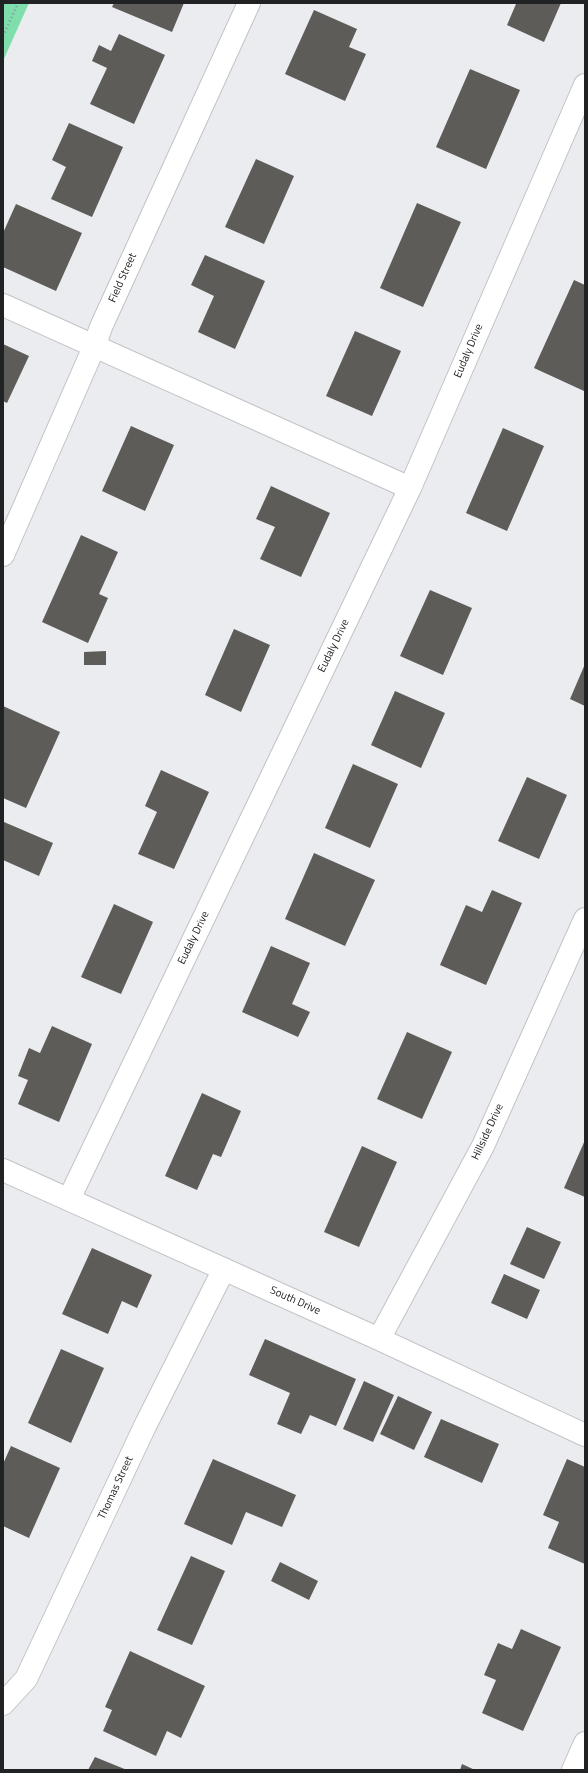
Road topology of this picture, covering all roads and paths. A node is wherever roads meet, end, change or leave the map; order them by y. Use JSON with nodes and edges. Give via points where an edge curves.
{"nodes":[{"id":1,"x":18,"y":3,"type":"edge"},
{"id":2,"x":249,"y":3,"type":"edge"},
{"id":3,"x":3,"y":36,"type":"edge"},
{"id":4,"x":585,"y":85,"type":"edge"},
{"id":5,"x":3,"y":305,"type":"edge"},
{"id":6,"x":94,"y":347,"type":"junction"},
{"id":7,"x":410,"y":488,"type":"junction"},
{"id":8,"x":3,"y":555,"type":"edge"},
{"id":9,"x":585,"y":919,"type":"edge"},
{"id":10,"x":3,"y":1170,"type":"edge"},
{"id":11,"x":69,"y":1199,"type":"junction"},
{"id":12,"x":224,"y":1269,"type":"junction"},
{"id":13,"x":379,"y":1339,"type":"junction"},
{"id":14,"x":585,"y":1434,"type":"edge"},
{"id":15,"x":3,"y":1704,"type":"edge"},
{"id":16,"x":585,"y":1743,"type":"edge"},
{"id":17,"x":573,"y":1770,"type":"edge"}],
"edges":[{"from":1,"to":3,"type":"path"},
{"from":2,"to":6,"type":"street","name":"Field Street"},
{"from":4,"to":7,"type":"street","name":"Eudaly Drive"},
{"from":5,"to":6,"type":"street"},
{"from":6,"to":7,"type":"street"},
{"from":6,"to":8,"type":"street","name":"Field Street"},
{"from":7,"to":11,"type":"street","name":"Eudaly Drive"},
{"from":9,"to":13,"type":"street","name":"Hillside Drive","via":[[483,1146]]},
{"from":10,"to":11,"type":"street","name":"South Drive"},
{"from":11,"to":12,"type":"street","name":"South Drive"},
{"from":12,"to":13,"type":"street","name":"South Drive"},
{"from":12,"to":15,"type":"street","name":"Thomas Street","via":[[145,1426],[26,1679]]},
{"from":13,"to":14,"type":"street","name":"South Drive"},
{"from":16,"to":17,"type":"street"}]}
